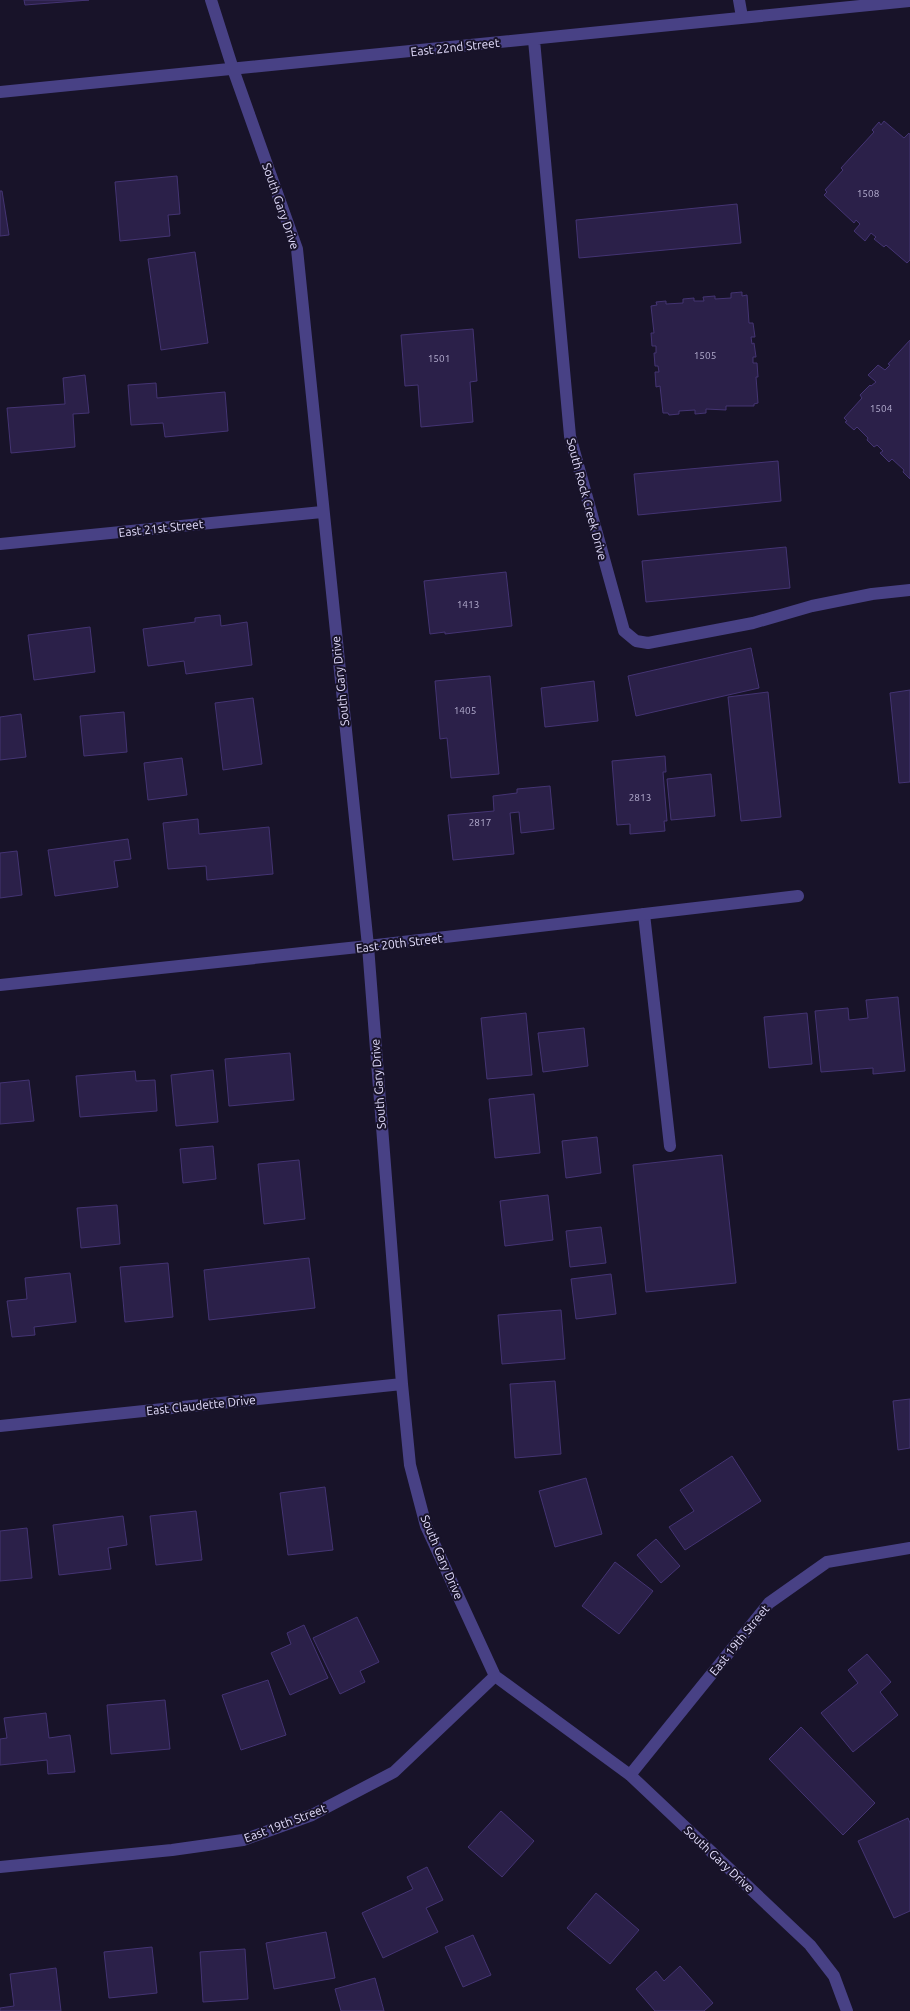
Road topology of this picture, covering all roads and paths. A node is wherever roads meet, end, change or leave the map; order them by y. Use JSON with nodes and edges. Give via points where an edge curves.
{"nodes":[{"id":1,"x":211,"y":0,"type":"edge"},
{"id":2,"x":739,"y":0,"type":"edge"},
{"id":3,"x":910,"y":1,"type":"edge"},
{"id":4,"x":742,"y":17,"type":"junction"},
{"id":5,"x":534,"y":40,"type":"junction"},
{"id":6,"x":232,"y":69,"type":"junction"},
{"id":7,"x":0,"y":92,"type":"edge"},
{"id":8,"x":322,"y":512,"type":"junction"},
{"id":9,"x":0,"y":544,"type":"edge"},
{"id":10,"x":910,"y":590,"type":"edge"},
{"id":11,"x":798,"y":896,"type":"dead end"},
{"id":12,"x":644,"y":914,"type":"junction"},
{"id":13,"x":368,"y":946,"type":"junction"},
{"id":14,"x":0,"y":985,"type":"edge"},
{"id":15,"x":670,"y":1146,"type":"dead end"},
{"id":16,"x":402,"y":1384,"type":"junction"},
{"id":17,"x":0,"y":1426,"type":"edge"},
{"id":18,"x":910,"y":1548,"type":"edge"},
{"id":19,"x":495,"y":1676,"type":"junction"},
{"id":20,"x":630,"y":1775,"type":"junction"},
{"id":21,"x":0,"y":1867,"type":"edge"},
{"id":22,"x":847,"y":2011,"type":"edge"}],
"edges":[{"from":1,"to":6,"type":"street","name":"South Gary Drive"},
{"from":2,"to":4,"type":"street"},
{"from":3,"to":4,"type":"street","name":"East 22nd Street"},
{"from":4,"to":5,"type":"street","name":"East 22nd Street"},
{"from":5,"to":6,"type":"street","name":"East 22nd Street"},
{"from":5,"to":10,"type":"street","name":"South Rock Creek Drive","via":[[570,436],[624,631],[636,641],[648,642],[753,623],[812,606],[872,594]]},
{"from":6,"to":7,"type":"street","name":"East 22nd Street"},
{"from":6,"to":8,"type":"street","name":"South Gary Drive","via":[[297,249]]},
{"from":8,"to":9,"type":"street","name":"East 21st Street"},
{"from":8,"to":13,"type":"street","name":"South Gary Drive"},
{"from":11,"to":12,"type":"street","name":"East 20th Street"},
{"from":12,"to":13,"type":"street","name":"East 20th Street"},
{"from":12,"to":15,"type":"street"},
{"from":13,"to":14,"type":"street","name":"East 20th Street"},
{"from":13,"to":16,"type":"street","name":"South Gary Drive"},
{"from":16,"to":17,"type":"street","name":"East Claudette Drive"},
{"from":16,"to":19,"type":"street","name":"South Gary Drive","via":[[410,1465],[426,1526]]},
{"from":18,"to":20,"type":"street","name":"East 19th Street","via":[[827,1562],[769,1603]]},
{"from":19,"to":20,"type":"street","name":"South Gary Drive"},
{"from":19,"to":21,"type":"street","name":"East 19th Street","via":[[394,1772],[312,1815],[244,1840]]},
{"from":20,"to":22,"type":"street","name":"South Gary Drive","via":[[810,1945],[834,1976]]}]}
